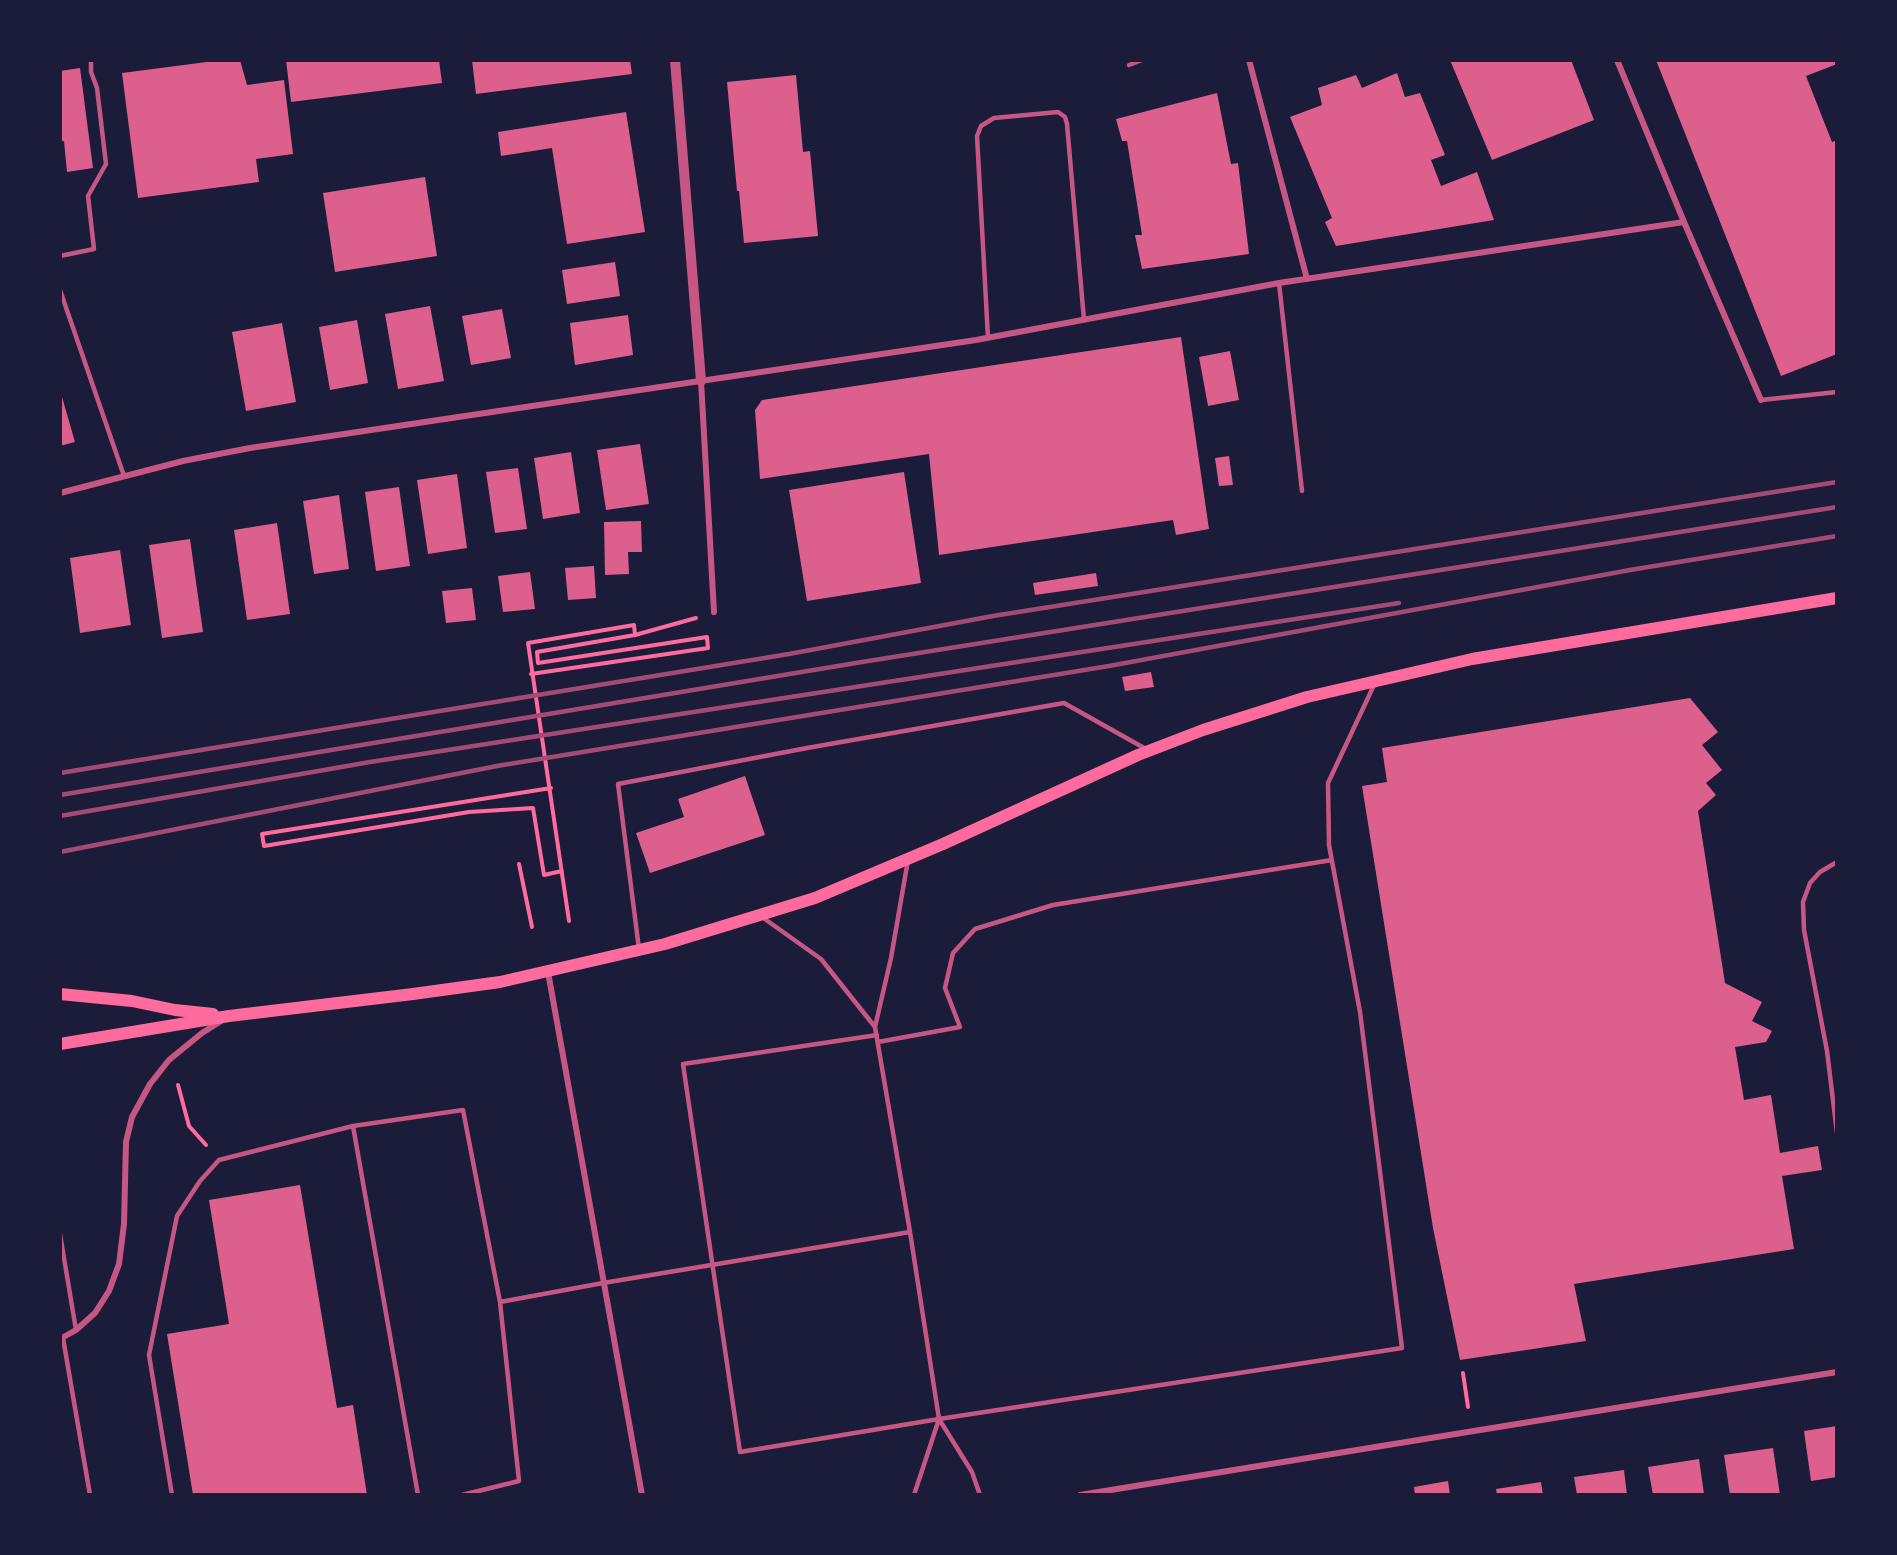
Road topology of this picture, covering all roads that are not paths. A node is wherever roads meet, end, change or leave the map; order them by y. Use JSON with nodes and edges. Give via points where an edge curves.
{"nodes":[{"id":1,"x":91,"y":60,"type":"edge"},
{"id":2,"x":675,"y":60,"type":"edge"},
{"id":3,"x":1142,"y":60,"type":"edge"},
{"id":4,"x":1249,"y":60,"type":"edge"},
{"id":5,"x":1617,"y":60,"type":"edge"},
{"id":6,"x":1129,"y":65,"type":"dead end"},
{"id":7,"x":1684,"y":222,"type":"junction"},
{"id":8,"x":60,"y":256,"type":"edge"},
{"id":9,"x":1307,"y":279,"type":"junction"},
{"id":10,"x":1279,"y":283,"type":"junction"},
{"id":11,"x":60,"y":290,"type":"edge"},
{"id":12,"x":1084,"y":320,"type":"junction"},
{"id":13,"x":988,"y":338,"type":"junction"},
{"id":14,"x":701,"y":381,"type":"junction"},
{"id":15,"x":1837,"y":392,"type":"edge"},
{"id":16,"x":1761,"y":400,"type":"joint"},
{"id":17,"x":124,"y":476,"type":"junction"},
{"id":18,"x":1302,"y":492,"type":"dead end"},
{"id":19,"x":60,"y":493,"type":"edge"},
{"id":20,"x":1837,"y":598,"type":"edge"},
{"id":21,"x":714,"y":612,"type":"road end"},
{"id":22,"x":1376,"y":681,"type":"junction"},
{"id":23,"x":1148,"y":751,"type":"junction"},
{"id":24,"x":908,"y":858,"type":"junction"},
{"id":25,"x":1332,"y":860,"type":"junction"},
{"id":26,"x":1837,"y":862,"type":"edge"},
{"id":27,"x":759,"y":915,"type":"junction"},
{"id":28,"x":639,"y":950,"type":"junction"},
{"id":29,"x":548,"y":972,"type":"junction"},
{"id":30,"x":60,"y":994,"type":"edge"},
{"id":31,"x":229,"y":1016,"type":"junction"},
{"id":32,"x":875,"y":1027,"type":"junction"},
{"id":33,"x":877,"y":1035,"type":"junction"},
{"id":34,"x":878,"y":1042,"type":"junction"},
{"id":35,"x":60,"y":1044,"type":"edge"},
{"id":36,"x":353,"y":1126,"type":"junction"},
{"id":37,"x":1837,"y":1133,"type":"edge"},
{"id":38,"x":910,"y":1232,"type":"junction"},
{"id":39,"x":60,"y":1234,"type":"edge"},
{"id":40,"x":711,"y":1265,"type":"junction"},
{"id":41,"x":603,"y":1283,"type":"junction"},
{"id":42,"x":500,"y":1302,"type":"junction"},
{"id":43,"x":76,"y":1330,"type":"junction"},
{"id":44,"x":62,"y":1339,"type":"edge"},
{"id":45,"x":1837,"y":1372,"type":"edge"},
{"id":46,"x":939,"y":1419,"type":"junction"},
{"id":47,"x":90,"y":1495,"type":"edge"},
{"id":48,"x":172,"y":1495,"type":"edge"},
{"id":49,"x":418,"y":1495,"type":"edge"},
{"id":50,"x":462,"y":1495,"type":"edge"},
{"id":51,"x":642,"y":1495,"type":"edge"},
{"id":52,"x":914,"y":1495,"type":"edge"},
{"id":53,"x":980,"y":1495,"type":"edge"},
{"id":54,"x":1080,"y":1495,"type":"edge"}],
"edges":[{"from":1,"to":8,"type":"lane","via":[[106,164],[88,196],[94,249]]},
{"from":2,"to":14,"type":"street"},
{"from":3,"to":6,"type":"lane"},
{"from":4,"to":9,"type":"street"},
{"from":5,"to":7,"type":"street"},
{"from":7,"to":9,"type":"street"},
{"from":7,"to":16,"type":"street"},
{"from":9,"to":10,"type":"street"},
{"from":10,"to":12,"type":"street"},
{"from":10,"to":18,"type":"lane"},
{"from":11,"to":17,"type":"lane"},
{"from":12,"to":13,"type":"street"},
{"from":12,"to":13,"type":"lane","via":[[1065,117],[1058,112],[994,118],[981,126],[977,136]]},
{"from":13,"to":14,"type":"street"},
{"from":14,"to":17,"type":"street","via":[[250,448]]},
{"from":14,"to":21,"type":"street"},
{"from":15,"to":16,"type":"lane"},
{"from":17,"to":19,"type":"street"},
{"from":20,"to":22,"type":"main road","via":[[1472,659]]},
{"from":22,"to":23,"type":"main road","via":[[1307,697]]},
{"from":22,"to":25,"type":"lane","via":[[1328,783]]},
{"from":23,"to":24,"type":"main road"},
{"from":23,"to":28,"type":"lane","via":[[1064,703],[618,784]]},
{"from":24,"to":27,"type":"main road","via":[[815,898]]},
{"from":24,"to":32,"type":"lane"},
{"from":25,"to":34,"type":"lane","via":[[1053,905],[975,929],[953,953],[945,988],[960,1027]]},
{"from":25,"to":46,"type":"lane","via":[[1360,1012],[1402,1348]]},
{"from":26,"to":37,"type":"lane","via":[[1810,883],[1803,902],[1804,930],[1827,1051]]},
{"from":27,"to":28,"type":"main road"},
{"from":27,"to":32,"type":"lane","via":[[821,960]]},
{"from":28,"to":29,"type":"main road"},
{"from":29,"to":31,"type":"main road","via":[[500,982]]},
{"from":29,"to":41,"type":"street"},
{"from":30,"to":31,"type":"main road"},
{"from":31,"to":35,"type":"main road"},
{"from":31,"to":43,"type":"street","via":[[169,1060],[150,1083],[132,1117],[126,1142],[119,1264],[109,1291]]},
{"from":32,"to":33,"type":"lane"},
{"from":33,"to":34,"type":"lane"},
{"from":33,"to":40,"type":"lane","via":[[683,1064]]},
{"from":34,"to":38,"type":"lane"},
{"from":36,"to":42,"type":"lane","via":[[463,1110]]},
{"from":36,"to":48,"type":"lane","via":[[219,1160],[177,1216],[149,1355]]},
{"from":36,"to":49,"type":"lane"},
{"from":38,"to":40,"type":"lane"},
{"from":38,"to":46,"type":"lane"},
{"from":39,"to":43,"type":"lane"},
{"from":40,"to":41,"type":"lane"},
{"from":40,"to":46,"type":"lane","via":[[740,1452]]},
{"from":41,"to":42,"type":"lane"},
{"from":41,"to":51,"type":"street"},
{"from":42,"to":50,"type":"lane","via":[[519,1480]]},
{"from":43,"to":44,"type":"street"},
{"from":44,"to":47,"type":"lane"},
{"from":45,"to":54,"type":"street"},
{"from":46,"to":52,"type":"lane"},
{"from":46,"to":53,"type":"lane","via":[[972,1472]]}]}
